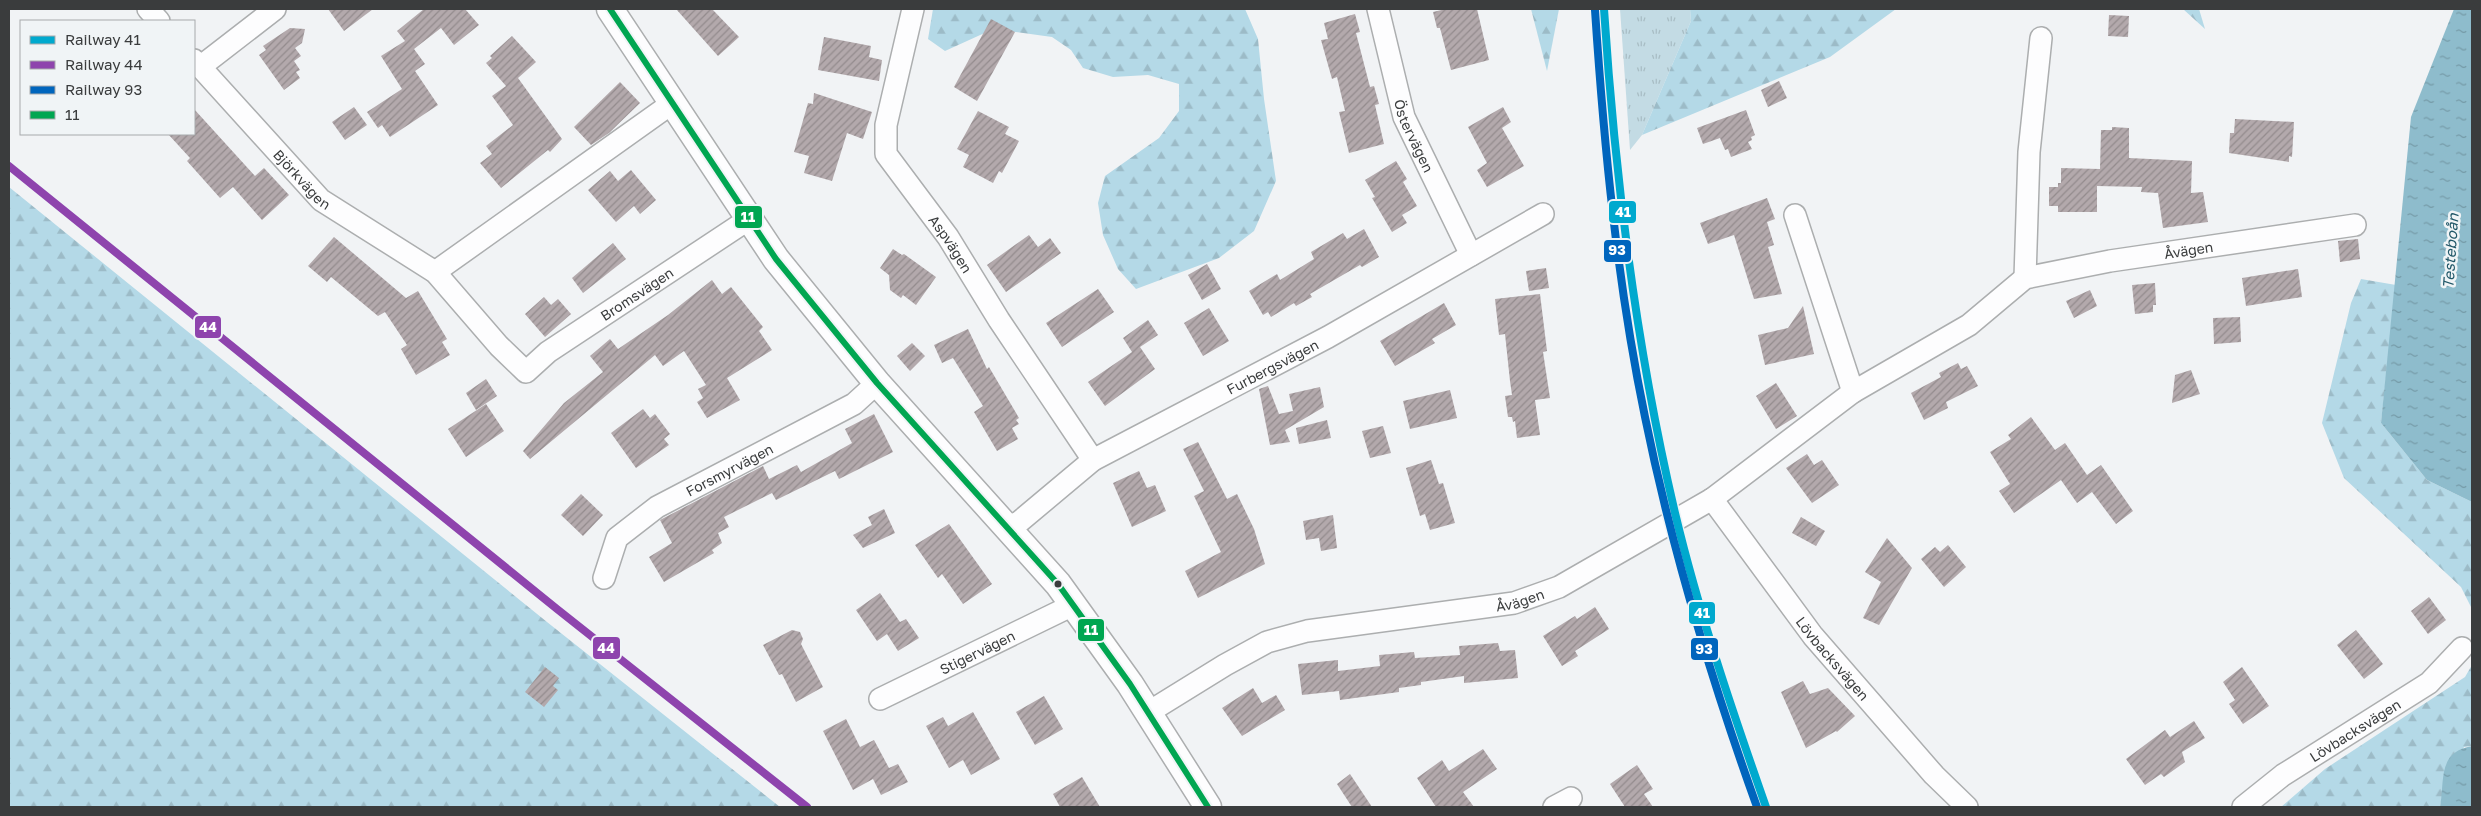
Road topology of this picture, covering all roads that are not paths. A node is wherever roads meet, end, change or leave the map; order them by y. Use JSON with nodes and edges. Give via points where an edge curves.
{"nodes":[{"id":1,"x":148,"y":9,"type":"edge"},
{"id":2,"x":275,"y":9,"type":"edge"},
{"id":3,"x":610,"y":9,"type":"edge"},
{"id":4,"x":912,"y":9,"type":"edge"},
{"id":5,"x":1378,"y":9,"type":"edge"},
{"id":6,"x":158,"y":20,"type":"edge"},
{"id":7,"x":2041,"y":38,"type":"dead end"},
{"id":8,"x":197,"y":63,"type":"edge"},
{"id":9,"x":671,"y":104,"type":"junction"},
{"id":10,"x":1543,"y":214,"type":"dead end"},
{"id":11,"x":1795,"y":215,"type":"dead end"},
{"id":12,"x":749,"y":218,"type":"junction"},
{"id":13,"x":2355,"y":225,"type":"dead end"},
{"id":14,"x":1471,"y":255,"type":"junction"},
{"id":15,"x":434,"y":272,"type":"junction"},
{"id":16,"x":2025,"y":278,"type":"junction"},
{"id":17,"x":526,"y":372,"type":"joint"},
{"id":18,"x":877,"y":383,"type":"junction"},
{"id":19,"x":1853,"y":392,"type":"junction"},
{"id":20,"x":1093,"y":460,"type":"junction"},
{"id":21,"x":1712,"y":499,"type":"junction"},
{"id":22,"x":1009,"y":527,"type":"junction"},
{"id":23,"x":604,"y":578,"type":"dead end"},
{"id":24,"x":1073,"y":605,"type":"junction"},
{"id":25,"x":2462,"y":648,"type":"dead end"},
{"id":26,"x":880,"y":699,"type":"dead end"},
{"id":27,"x":1149,"y":712,"type":"junction"},
{"id":28,"x":1208,"y":807,"type":"edge"},
{"id":29,"x":1967,"y":807,"type":"edge"},
{"id":30,"x":2243,"y":807,"type":"edge"}],
"edges":[{"from":1,"to":6,"type":"street"},
{"from":2,"to":8,"type":"street"},
{"from":3,"to":9,"type":"street"},
{"from":4,"to":20,"type":"street","name":"Aspvägen","via":[[886,125],[886,154],[948,237]]},
{"from":5,"to":14,"type":"street","name":"Östervägen","via":[[1404,117]]},
{"from":7,"to":16,"type":"street","via":[[2029,152]]},
{"from":8,"to":15,"type":"street","name":"Björkvägen","via":[[321,200]]},
{"from":9,"to":12,"type":"street"},
{"from":9,"to":15,"type":"street"},
{"from":10,"to":14,"type":"street","name":"Furbergsvägen"},
{"from":11,"to":19,"type":"street"},
{"from":12,"to":17,"type":"street","name":"Bromsvägen","via":[[548,352]]},
{"from":12,"to":18,"type":"street","via":[[776,259]]},
{"from":13,"to":16,"type":"street","name":"Åvägen","via":[[2110,261]]},
{"from":14,"to":20,"type":"street","name":"Furbergsvägen","via":[[1328,337]]},
{"from":15,"to":17,"type":"street","name":"Björkvägen"},
{"from":16,"to":19,"type":"street","name":"Åvägen","via":[[1969,325]]},
{"from":18,"to":22,"type":"street"},
{"from":18,"to":23,"type":"street","name":"Forsmyrvägen","via":[[854,404],[657,507],[617,538]]},
{"from":19,"to":21,"type":"street","name":"Åvägen"},
{"from":20,"to":22,"type":"street","name":"Furbergsvägen","via":[[1020,522]]},
{"from":21,"to":27,"type":"street","name":"Åvägen","via":[[1559,587],[1514,603],[1307,630],[1267,642]]},
{"from":21,"to":29,"type":"street","name":"Lövbacksvägen","via":[[1813,636]]},
{"from":22,"to":24,"type":"street"},
{"from":24,"to":26,"type":"street","name":"Stigervägen"},
{"from":24,"to":27,"type":"street"},
{"from":25,"to":30,"type":"street","name":"Lövbacksvägen","via":[[2429,683],[2283,775]]},
{"from":27,"to":28,"type":"street"}]}
